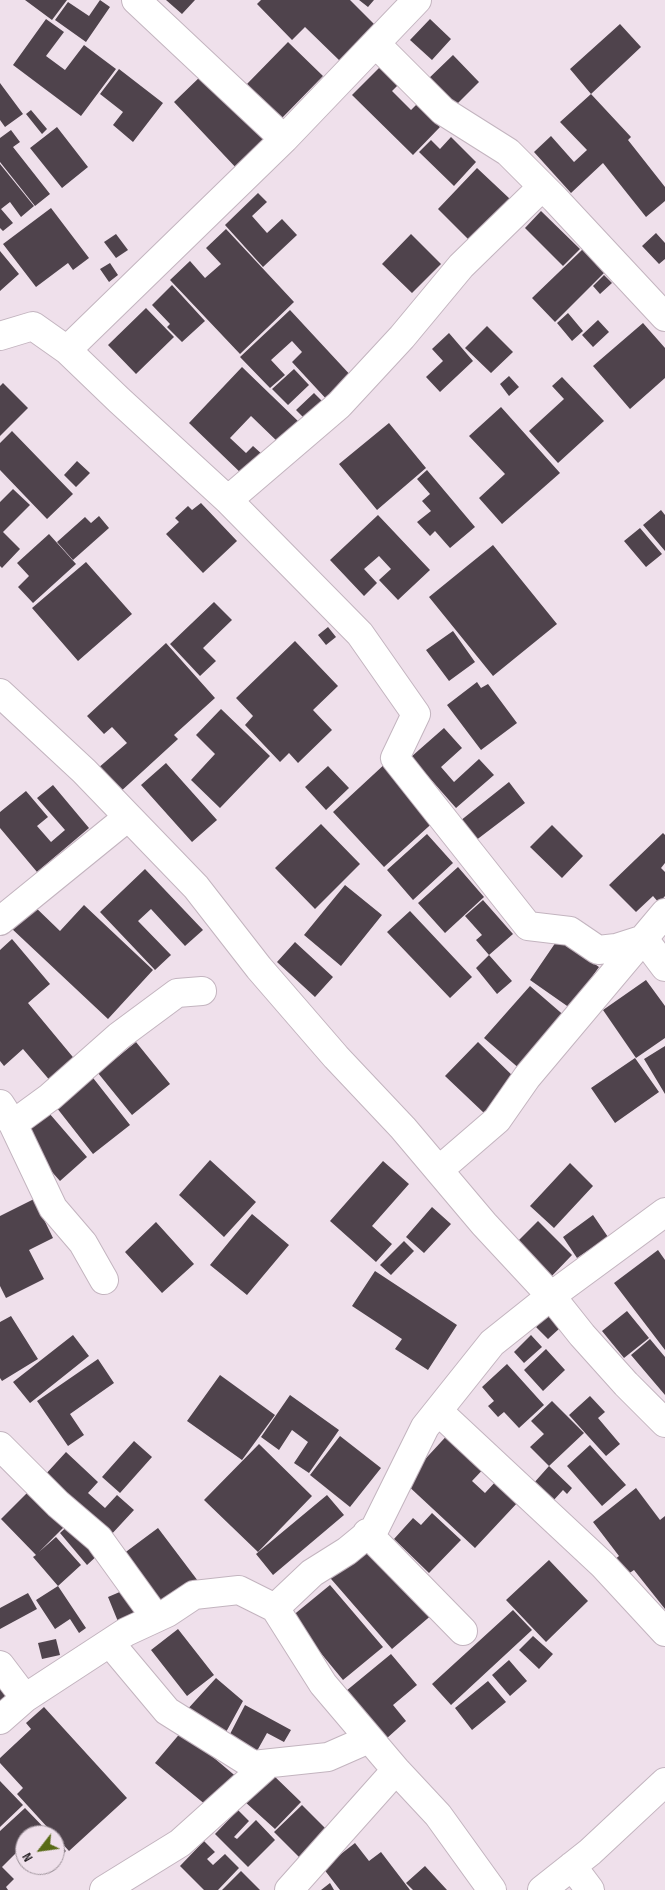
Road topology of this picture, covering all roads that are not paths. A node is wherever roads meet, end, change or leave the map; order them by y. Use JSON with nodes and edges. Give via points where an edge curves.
{"nodes":[{"id":1,"x":136,"y":0,"type":"edge"},
{"id":2,"x":418,"y":0,"type":"edge"},
{"id":3,"x":376,"y":44,"type":"junction"},
{"id":4,"x":284,"y":139,"type":"junction"},
{"id":5,"x":542,"y":187,"type":"junction"},
{"id":6,"x":665,"y":317,"type":"edge"},
{"id":7,"x":0,"y":336,"type":"edge"},
{"id":8,"x":67,"y":350,"type":"junction"},
{"id":9,"x":228,"y":500,"type":"junction"},
{"id":10,"x":0,"y":693,"type":"edge"},
{"id":11,"x":128,"y":817,"type":"junction"},
{"id":12,"x":665,"y":913,"type":"edge"},
{"id":13,"x":0,"y":921,"type":"edge"},
{"id":14,"x":644,"y":939,"type":"junction"},
{"id":15,"x":665,"y":967,"type":"edge"},
{"id":16,"x":202,"y":991,"type":"dead end"},
{"id":17,"x":6,"y":1114,"type":"edge"},
{"id":18,"x":439,"y":1170,"type":"junction"},
{"id":19,"x":665,"y":1212,"type":"edge"},
{"id":20,"x":104,"y":1280,"type":"dead end"},
{"id":21,"x":551,"y":1296,"type":"junction"},
{"id":22,"x":438,"y":1411,"type":"junction"},
{"id":23,"x":665,"y":1423,"type":"edge"},
{"id":24,"x":0,"y":1446,"type":"edge"},
{"id":25,"x":368,"y":1534,"type":"junction"},
{"id":26,"x":275,"y":1608,"type":"junction"},
{"id":27,"x":156,"y":1618,"type":"junction"},
{"id":28,"x":464,"y":1631,"type":"dead end"},
{"id":29,"x":665,"y":1632,"type":"edge"},
{"id":30,"x":110,"y":1643,"type":"junction"},
{"id":31,"x":0,"y":1665,"type":"edge"},
{"id":32,"x":25,"y":1698,"type":"junction"},
{"id":33,"x":0,"y":1720,"type":"edge"},
{"id":34,"x":370,"y":1739,"type":"junction"},
{"id":35,"x":268,"y":1764,"type":"junction"},
{"id":36,"x":396,"y":1770,"type":"junction"},
{"id":37,"x":665,"y":1782,"type":"edge"},
{"id":38,"x":572,"y":1866,"type":"junction"},
{"id":39,"x":104,"y":1890,"type":"edge"},
{"id":40,"x":289,"y":1890,"type":"edge"},
{"id":41,"x":492,"y":1890,"type":"edge"},
{"id":42,"x":542,"y":1890,"type":"edge"},
{"id":43,"x":590,"y":1890,"type":"edge"}],
"edges":[{"from":1,"to":4,"type":"street"},
{"from":2,"to":3,"type":"street"},
{"from":3,"to":4,"type":"street"},
{"from":3,"to":5,"type":"street","via":[[442,111],[508,152]]},
{"from":4,"to":8,"type":"street"},
{"from":5,"to":6,"type":"street"},
{"from":5,"to":9,"type":"street","via":[[461,266],[402,337],[339,404]]},
{"from":7,"to":8,"type":"street","via":[[33,326]]},
{"from":8,"to":9,"type":"street"},
{"from":9,"to":14,"type":"street","via":[[360,634],[416,714],[395,758],[528,926],[570,931],[598,950]]},
{"from":10,"to":11,"type":"street"},
{"from":11,"to":13,"type":"street"},
{"from":11,"to":18,"type":"street","via":[[196,887],[336,1057]]},
{"from":12,"to":14,"type":"street"},
{"from":14,"to":15,"type":"street"},
{"from":14,"to":18,"type":"street","via":[[527,1077],[497,1120]]},
{"from":16,"to":17,"type":"street","via":[[177,993],[119,1036],[50,1098]]},
{"from":17,"to":20,"type":"street","via":[[53,1208],[82,1243]]},
{"from":18,"to":21,"type":"street"},
{"from":19,"to":21,"type":"street"},
{"from":21,"to":22,"type":"street","via":[[492,1343]]},
{"from":21,"to":23,"type":"street","via":[[582,1335]]},
{"from":22,"to":25,"type":"street","via":[[425,1427]]},
{"from":22,"to":29,"type":"street","via":[[603,1565]]},
{"from":24,"to":27,"type":"street","via":[[58,1504],[99,1539]]},
{"from":25,"to":26,"type":"street","via":[[312,1573]]},
{"from":25,"to":28,"type":"street"},
{"from":26,"to":27,"type":"street","via":[[239,1590],[194,1595]]},
{"from":26,"to":34,"type":"street","via":[[323,1684]]},
{"from":27,"to":30,"type":"street"},
{"from":30,"to":32,"type":"street"},
{"from":30,"to":35,"type":"street","via":[[167,1711],[253,1765]]},
{"from":31,"to":32,"type":"street"},
{"from":32,"to":33,"type":"street"},
{"from":34,"to":35,"type":"street","via":[[328,1757]]},
{"from":34,"to":36,"type":"street"},
{"from":35,"to":39,"type":"street","via":[[180,1843]]},
{"from":36,"to":40,"type":"street"},
{"from":36,"to":41,"type":"street","via":[[438,1814]]},
{"from":37,"to":38,"type":"street"},
{"from":38,"to":42,"type":"street"},
{"from":38,"to":43,"type":"street"}]}
